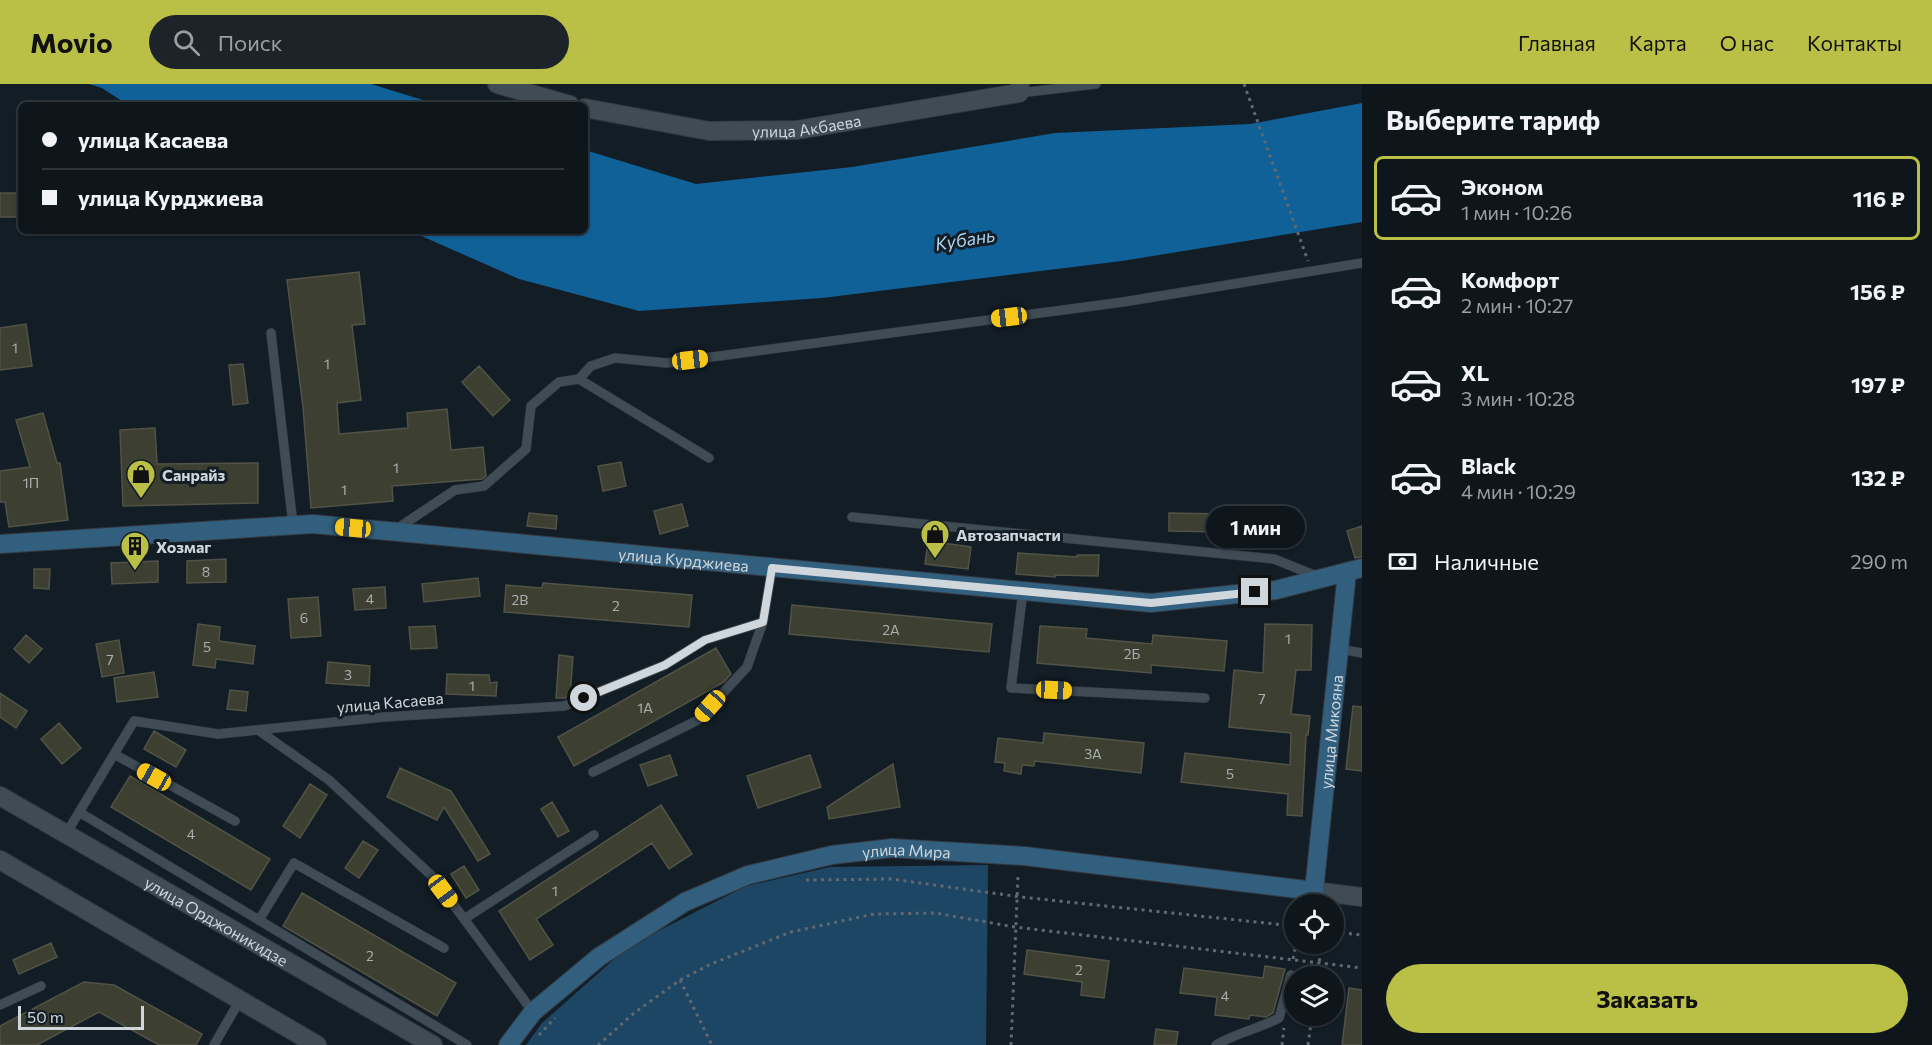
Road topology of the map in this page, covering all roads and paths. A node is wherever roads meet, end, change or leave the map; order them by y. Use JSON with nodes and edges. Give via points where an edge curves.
{"nodes":[{"id":1,"x":497,"y":84,"type":"edge"},
{"id":2,"x":1096,"y":84,"type":"edge"},
{"id":3,"x":1244,"y":84,"type":"edge"},
{"id":4,"x":1019,"y":88,"type":"edge"},
{"id":5,"x":560,"y":102,"type":"edge"},
{"id":6,"x":588,"y":109,"type":"edge"},
{"id":7,"x":1303,"y":245,"type":"dead end"},
{"id":8,"x":1362,"y":263,"type":"edge"},
{"id":9,"x":270,"y":333,"type":"dead end"},
{"id":10,"x":579,"y":379,"type":"junction"},
{"id":11,"x":709,"y":458,"type":"dead end"},
{"id":12,"x":852,"y":517,"type":"dead end"},
{"id":13,"x":293,"y":525,"type":"junction"},
{"id":14,"x":393,"y":532,"type":"junction"},
{"id":15,"x":0,"y":544,"type":"edge"},
{"id":16,"x":772,"y":568,"type":"junction"},
{"id":17,"x":1354,"y":570,"type":"edge"},
{"id":18,"x":1321,"y":578,"type":"junction"},
{"id":19,"x":1023,"y":591,"type":"junction"},
{"id":20,"x":763,"y":622,"type":"junction"},
{"id":21,"x":1340,"y":649,"type":"junction"},
{"id":22,"x":1362,"y":653,"type":"edge"},
{"id":23,"x":1205,"y":698,"type":"dead end"},
{"id":24,"x":258,"y":730,"type":"junction"},
{"id":25,"x":114,"y":754,"type":"junction"},
{"id":26,"x":593,"y":772,"type":"dead end"},
{"id":27,"x":0,"y":796,"type":"edge"},
{"id":28,"x":79,"y":812,"type":"junction"},
{"id":29,"x":235,"y":821,"type":"dead end"},
{"id":30,"x":66,"y":834,"type":"junction"},
{"id":31,"x":594,"y":835,"type":"dead end"},
{"id":32,"x":0,"y":860,"type":"edge"},
{"id":33,"x":1018,"y":876,"type":"dead end"},
{"id":34,"x":801,"y":880,"type":"dead end"},
{"id":35,"x":1314,"y":891,"type":"junction"},
{"id":36,"x":1017,"y":896,"type":"junction"},
{"id":37,"x":1362,"y":897,"type":"edge"},
{"id":38,"x":259,"y":920,"type":"junction"},
{"id":39,"x":464,"y":920,"type":"junction"},
{"id":40,"x":1284,"y":925,"type":"edge"},
{"id":41,"x":1016,"y":927,"type":"junction"},
{"id":42,"x":1344,"y":933,"type":"edge"},
{"id":43,"x":1362,"y":935,"type":"edge"},
{"id":44,"x":444,"y":948,"type":"dead end"},
{"id":45,"x":1320,"y":954,"type":"edge"},
{"id":46,"x":1319,"y":964,"type":"junction"},
{"id":47,"x":1362,"y":969,"type":"edge"},
{"id":48,"x":680,"y":980,"type":"junction"},
{"id":49,"x":41,"y":986,"type":"dead end"},
{"id":50,"x":240,"y":1000,"type":"junction"},
{"id":51,"x":1284,"y":1000,"type":"edge"},
{"id":52,"x":0,"y":1005,"type":"edge"},
{"id":53,"x":533,"y":1012,"type":"junction"},
{"id":54,"x":560,"y":1012,"type":"dead end"},
{"id":55,"x":1311,"y":1026,"type":"edge"},
{"id":56,"x":538,"y":1036,"type":"dead end"},
{"id":57,"x":214,"y":1045,"type":"edge"},
{"id":58,"x":317,"y":1045,"type":"edge"},
{"id":59,"x":433,"y":1045,"type":"edge"},
{"id":60,"x":467,"y":1045,"type":"edge"},
{"id":61,"x":508,"y":1045,"type":"edge"},
{"id":62,"x":598,"y":1045,"type":"edge"},
{"id":63,"x":712,"y":1045,"type":"edge"},
{"id":64,"x":1011,"y":1045,"type":"edge"},
{"id":65,"x":1216,"y":1045,"type":"edge"},
{"id":66,"x":1308,"y":1045,"type":"edge"}],
"edges":[{"from":1,"to":5,"type":"street"},
{"from":2,"to":4,"type":"lane"},
{"from":3,"to":7,"type":"path"},
{"from":4,"to":6,"type":"street","name":"улица Акбаева","via":[[797,130],[709,132]]},
{"from":8,"to":10,"type":"lane","via":[[1123,302],[667,363],[615,358],[591,366]]},
{"from":9,"to":13,"type":"lane"},
{"from":10,"to":11,"type":"lane"},
{"from":10,"to":14,"type":"lane","via":[[559,382],[531,406],[526,449],[484,486],[454,490]]},
{"from":12,"to":18,"type":"lane","via":[[1274,559]]},
{"from":13,"to":14,"type":"street","name":"улица Курджиева"},
{"from":13,"to":15,"type":"street","name":"улица Курджиева"},
{"from":14,"to":16,"type":"street","name":"улица Курджиева"},
{"from":16,"to":19,"type":"street","name":"улица Курджиева"},
{"from":16,"to":20,"type":"lane"},
{"from":17,"to":18,"type":"street","name":"улица Курджиева"},
{"from":17,"to":21,"type":"street","name":"улица Микояна"},
{"from":18,"to":19,"type":"street","name":"улица Курджиева","via":[[1276,590],[1151,603]]},
{"from":19,"to":23,"type":"lane","via":[[1011,688]]},
{"from":20,"to":24,"type":"lane","name":"улица Касаева","via":[[705,640],[665,665],[564,706],[384,717]]},
{"from":20,"to":26,"type":"lane","via":[[747,667],[698,720]]},
{"from":21,"to":22,"type":"lane"},
{"from":21,"to":35,"type":"street","name":"улица Микояна"},
{"from":24,"to":25,"type":"lane","name":"улица Касаева","via":[[218,734],[134,721]]},
{"from":24,"to":39,"type":"lane","via":[[328,780],[433,877]]},
{"from":25,"to":28,"type":"lane","name":"улица Касаева"},
{"from":25,"to":29,"type":"lane"},
{"from":27,"to":30,"type":"street","name":"улица Орджоникидзе"},
{"from":28,"to":30,"type":"lane","name":"улица Касаева"},
{"from":28,"to":38,"type":"lane"},
{"from":30,"to":59,"type":"street","name":"улица Орджоникидзе"},
{"from":31,"to":39,"type":"lane"},
{"from":32,"to":50,"type":"street"},
{"from":33,"to":36,"type":"path"},
{"from":34,"to":36,"type":"path","via":[[891,879]]},
{"from":35,"to":37,"type":"street","name":"улица Мира"},
{"from":35,"to":53,"type":"street","name":"улица Мира","via":[[1024,856],[891,848],[832,855],[748,875],[685,902],[599,957]]},
{"from":36,"to":40,"type":"path"},
{"from":36,"to":41,"type":"path"},
{"from":38,"to":44,"type":"lane","via":[[294,863]]},
{"from":38,"to":60,"type":"lane"},
{"from":39,"to":53,"type":"lane"},
{"from":41,"to":46,"type":"path"},
{"from":41,"to":48,"type":"path","via":[[935,913],[874,915],[791,932]]},
{"from":41,"to":64,"type":"path"},
{"from":42,"to":43,"type":"path"},
{"from":45,"to":46,"type":"path"},
{"from":46,"to":47,"type":"path"},
{"from":48,"to":62,"type":"path","via":[[633,1013]]},
{"from":48,"to":63,"type":"path"},
{"from":49,"to":52,"type":"lane"},
{"from":50,"to":57,"type":"lane"},
{"from":50,"to":58,"type":"street"},
{"from":51,"to":65,"type":"lane","via":[[1279,1018]]},
{"from":53,"to":61,"type":"street","name":"улица Мира"},
{"from":54,"to":56,"type":"path"},
{"from":55,"to":66,"type":"path"}]}
